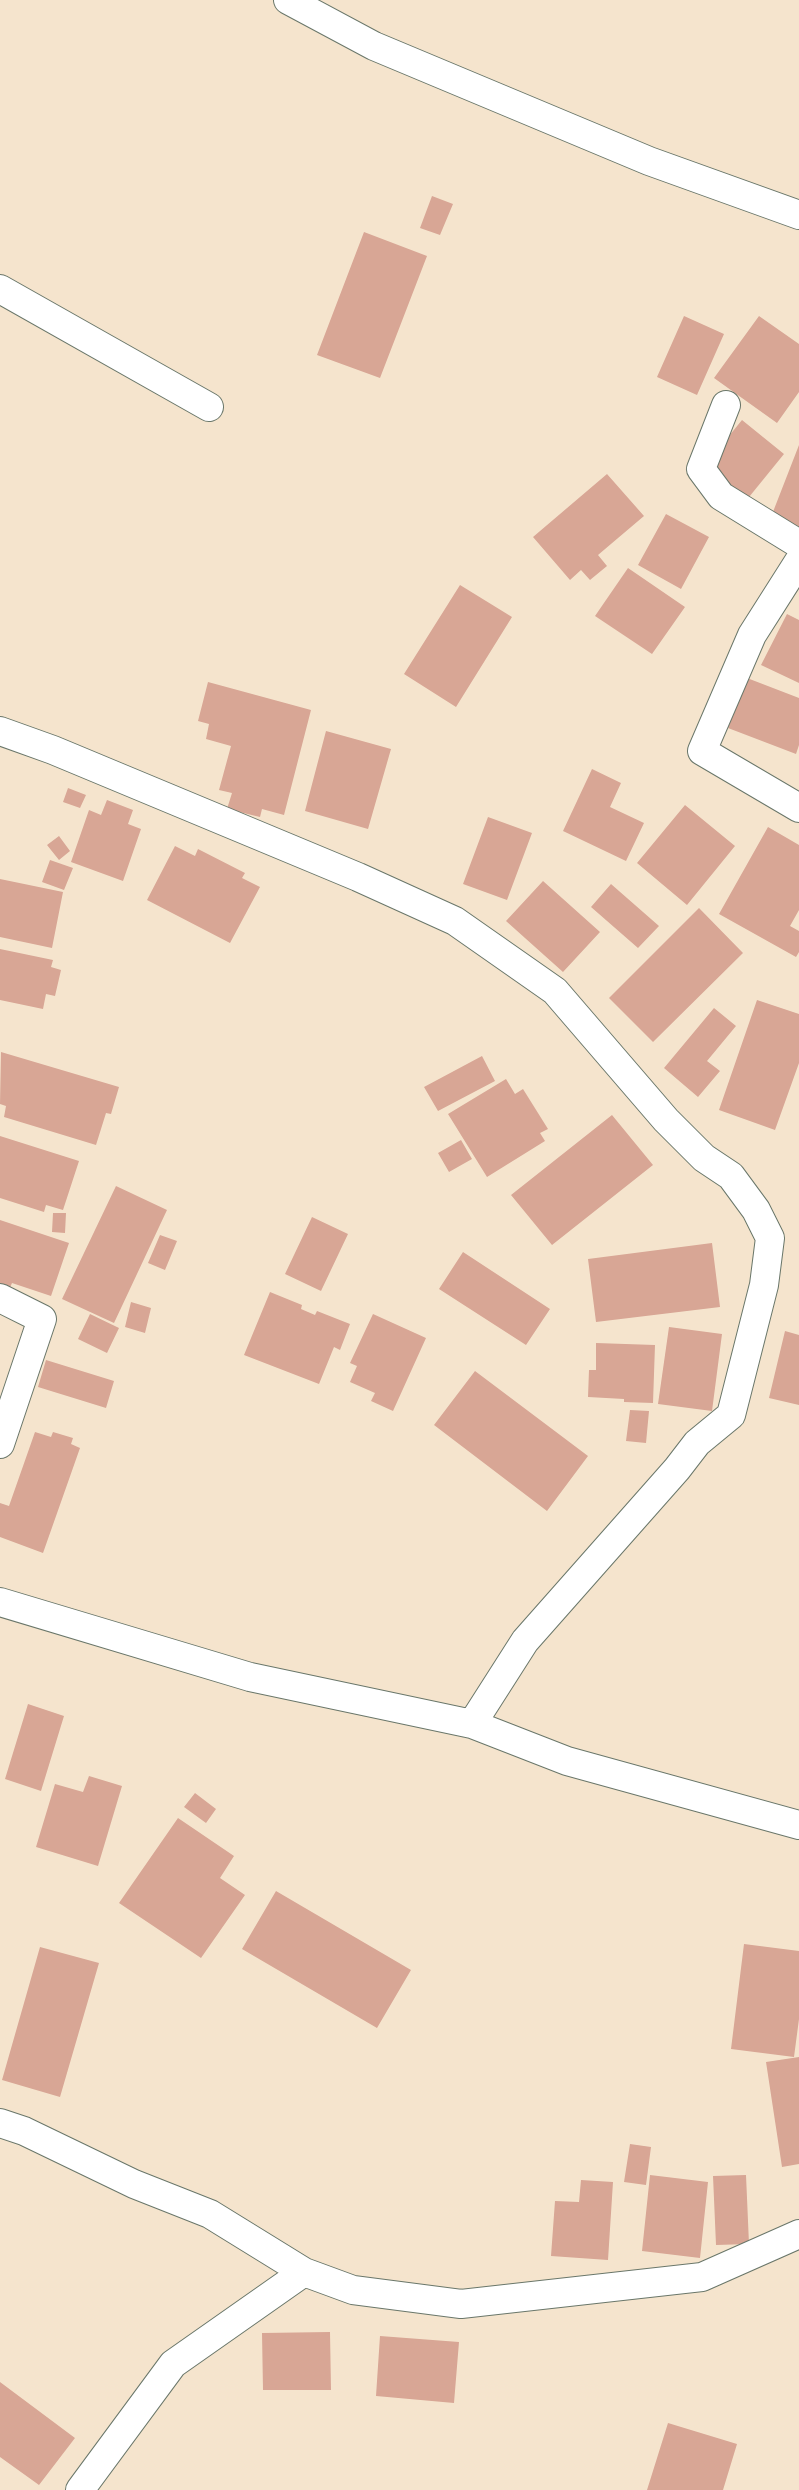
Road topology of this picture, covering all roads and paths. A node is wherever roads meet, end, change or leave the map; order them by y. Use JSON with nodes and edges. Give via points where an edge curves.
{"nodes":[{"id":1,"x":288,"y":0,"type":"edge"},
{"id":2,"x":799,"y":215,"type":"edge"},
{"id":3,"x":0,"y":289,"type":"edge"},
{"id":4,"x":726,"y":405,"type":"dead end"},
{"id":5,"x":209,"y":407,"type":"dead end"},
{"id":6,"x":799,"y":544,"type":"edge"},
{"id":7,"x":799,"y":561,"type":"edge"},
{"id":8,"x":0,"y":731,"type":"edge"},
{"id":9,"x":799,"y":808,"type":"edge"},
{"id":10,"x":0,"y":1298,"type":"edge"},
{"id":11,"x":0,"y":1444,"type":"edge"},
{"id":12,"x":0,"y":1602,"type":"edge"},
{"id":13,"x":472,"y":1724,"type":"junction"},
{"id":14,"x":799,"y":1825,"type":"edge"},
{"id":15,"x":0,"y":2124,"type":"edge"},
{"id":16,"x":799,"y":2234,"type":"edge"},
{"id":17,"x":304,"y":2272,"type":"junction"},
{"id":18,"x":80,"y":2490,"type":"edge"}],
"edges":[{"from":1,"to":2,"type":"street","via":[[374,46],[649,161]]},
{"from":3,"to":5,"type":"street"},
{"from":4,"to":6,"type":"street","via":[[701,469],[721,496]]},
{"from":7,"to":9,"type":"street","via":[[752,635],[702,751]]},
{"from":8,"to":13,"type":"street","via":[[358,877],[455,921],[555,991],[666,1120],[704,1158],[731,1176],[756,1210],[770,1238],[764,1285],[731,1415],[697,1443],[526,1641]]},
{"from":10,"to":11,"type":"street","via":[[42,1319]]},
{"from":12,"to":13,"type":"street","via":[[250,1677]]},
{"from":13,"to":14,"type":"street","via":[[566,1762]]},
{"from":15,"to":17,"type":"street","via":[[24,2131],[134,2184],[210,2214]]},
{"from":16,"to":17,"type":"street","via":[[702,2276],[461,2304],[353,2290]]},
{"from":17,"to":18,"type":"street","via":[[173,2364]]}]}
